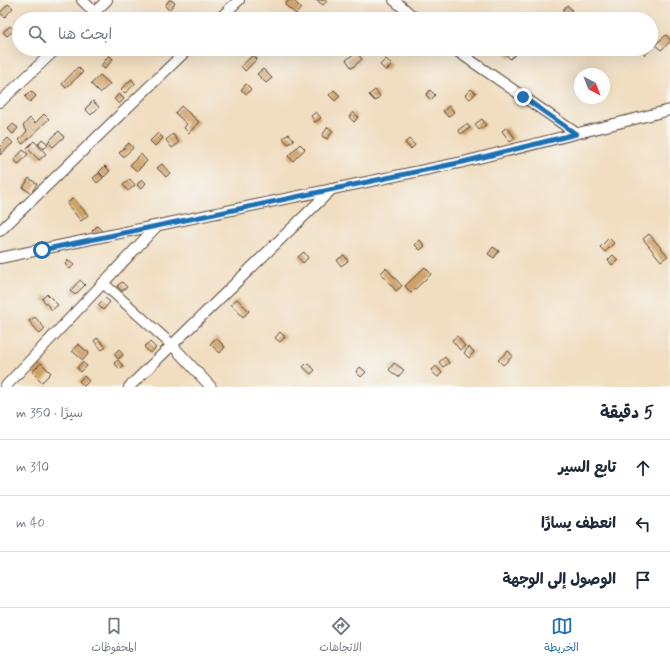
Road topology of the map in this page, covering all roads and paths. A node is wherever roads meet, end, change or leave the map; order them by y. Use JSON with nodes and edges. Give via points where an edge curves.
{"nodes":[{"id":1,"x":82,"y":0,"type":"edge"},
{"id":2,"x":107,"y":0,"type":"edge"},
{"id":3,"x":394,"y":0,"type":"edge"},
{"id":4,"x":232,"y":2,"type":"edge"},
{"id":5,"x":90,"y":12,"type":"edge"},
{"id":6,"x":96,"y":12,"type":"edge"},
{"id":7,"x":224,"y":12,"type":"edge"},
{"id":8,"x":408,"y":12,"type":"edge"},
{"id":9,"x":49,"y":56,"type":"edge"},
{"id":10,"x":181,"y":56,"type":"edge"},
{"id":11,"x":464,"y":56,"type":"edge"},
{"id":12,"x":0,"y":102,"type":"edge"},
{"id":13,"x":670,"y":110,"type":"edge"},
{"id":14,"x":576,"y":134,"type":"junction"},
{"id":15,"x":332,"y":190,"type":"junction"},
{"id":16,"x":157,"y":226,"type":"junction"},
{"id":17,"x":0,"y":231,"type":"edge"},
{"id":18,"x":0,"y":258,"type":"edge"},
{"id":19,"x":103,"y":283,"type":"junction"},
{"id":20,"x":172,"y":345,"type":"junction"},
{"id":21,"x":5,"y":387,"type":"edge"},
{"id":22,"x":129,"y":387,"type":"edge"},
{"id":23,"x":211,"y":387,"type":"edge"}],
"edges":[{"from":1,"to":5,"type":"street"},
{"from":2,"to":6,"type":"street"},
{"from":3,"to":8,"type":"street"},
{"from":4,"to":7,"type":"street"},
{"from":9,"to":12,"type":"street"},
{"from":10,"to":17,"type":"street"},
{"from":11,"to":14,"type":"street"},
{"from":13,"to":14,"type":"street"},
{"from":14,"to":15,"type":"street","via":[[463,162]]},
{"from":15,"to":16,"type":"street"},
{"from":15,"to":20,"type":"street"},
{"from":16,"to":18,"type":"street"},
{"from":16,"to":19,"type":"street"},
{"from":19,"to":20,"type":"street"},
{"from":19,"to":21,"type":"street"},
{"from":20,"to":22,"type":"street"},
{"from":20,"to":23,"type":"street"}]}
